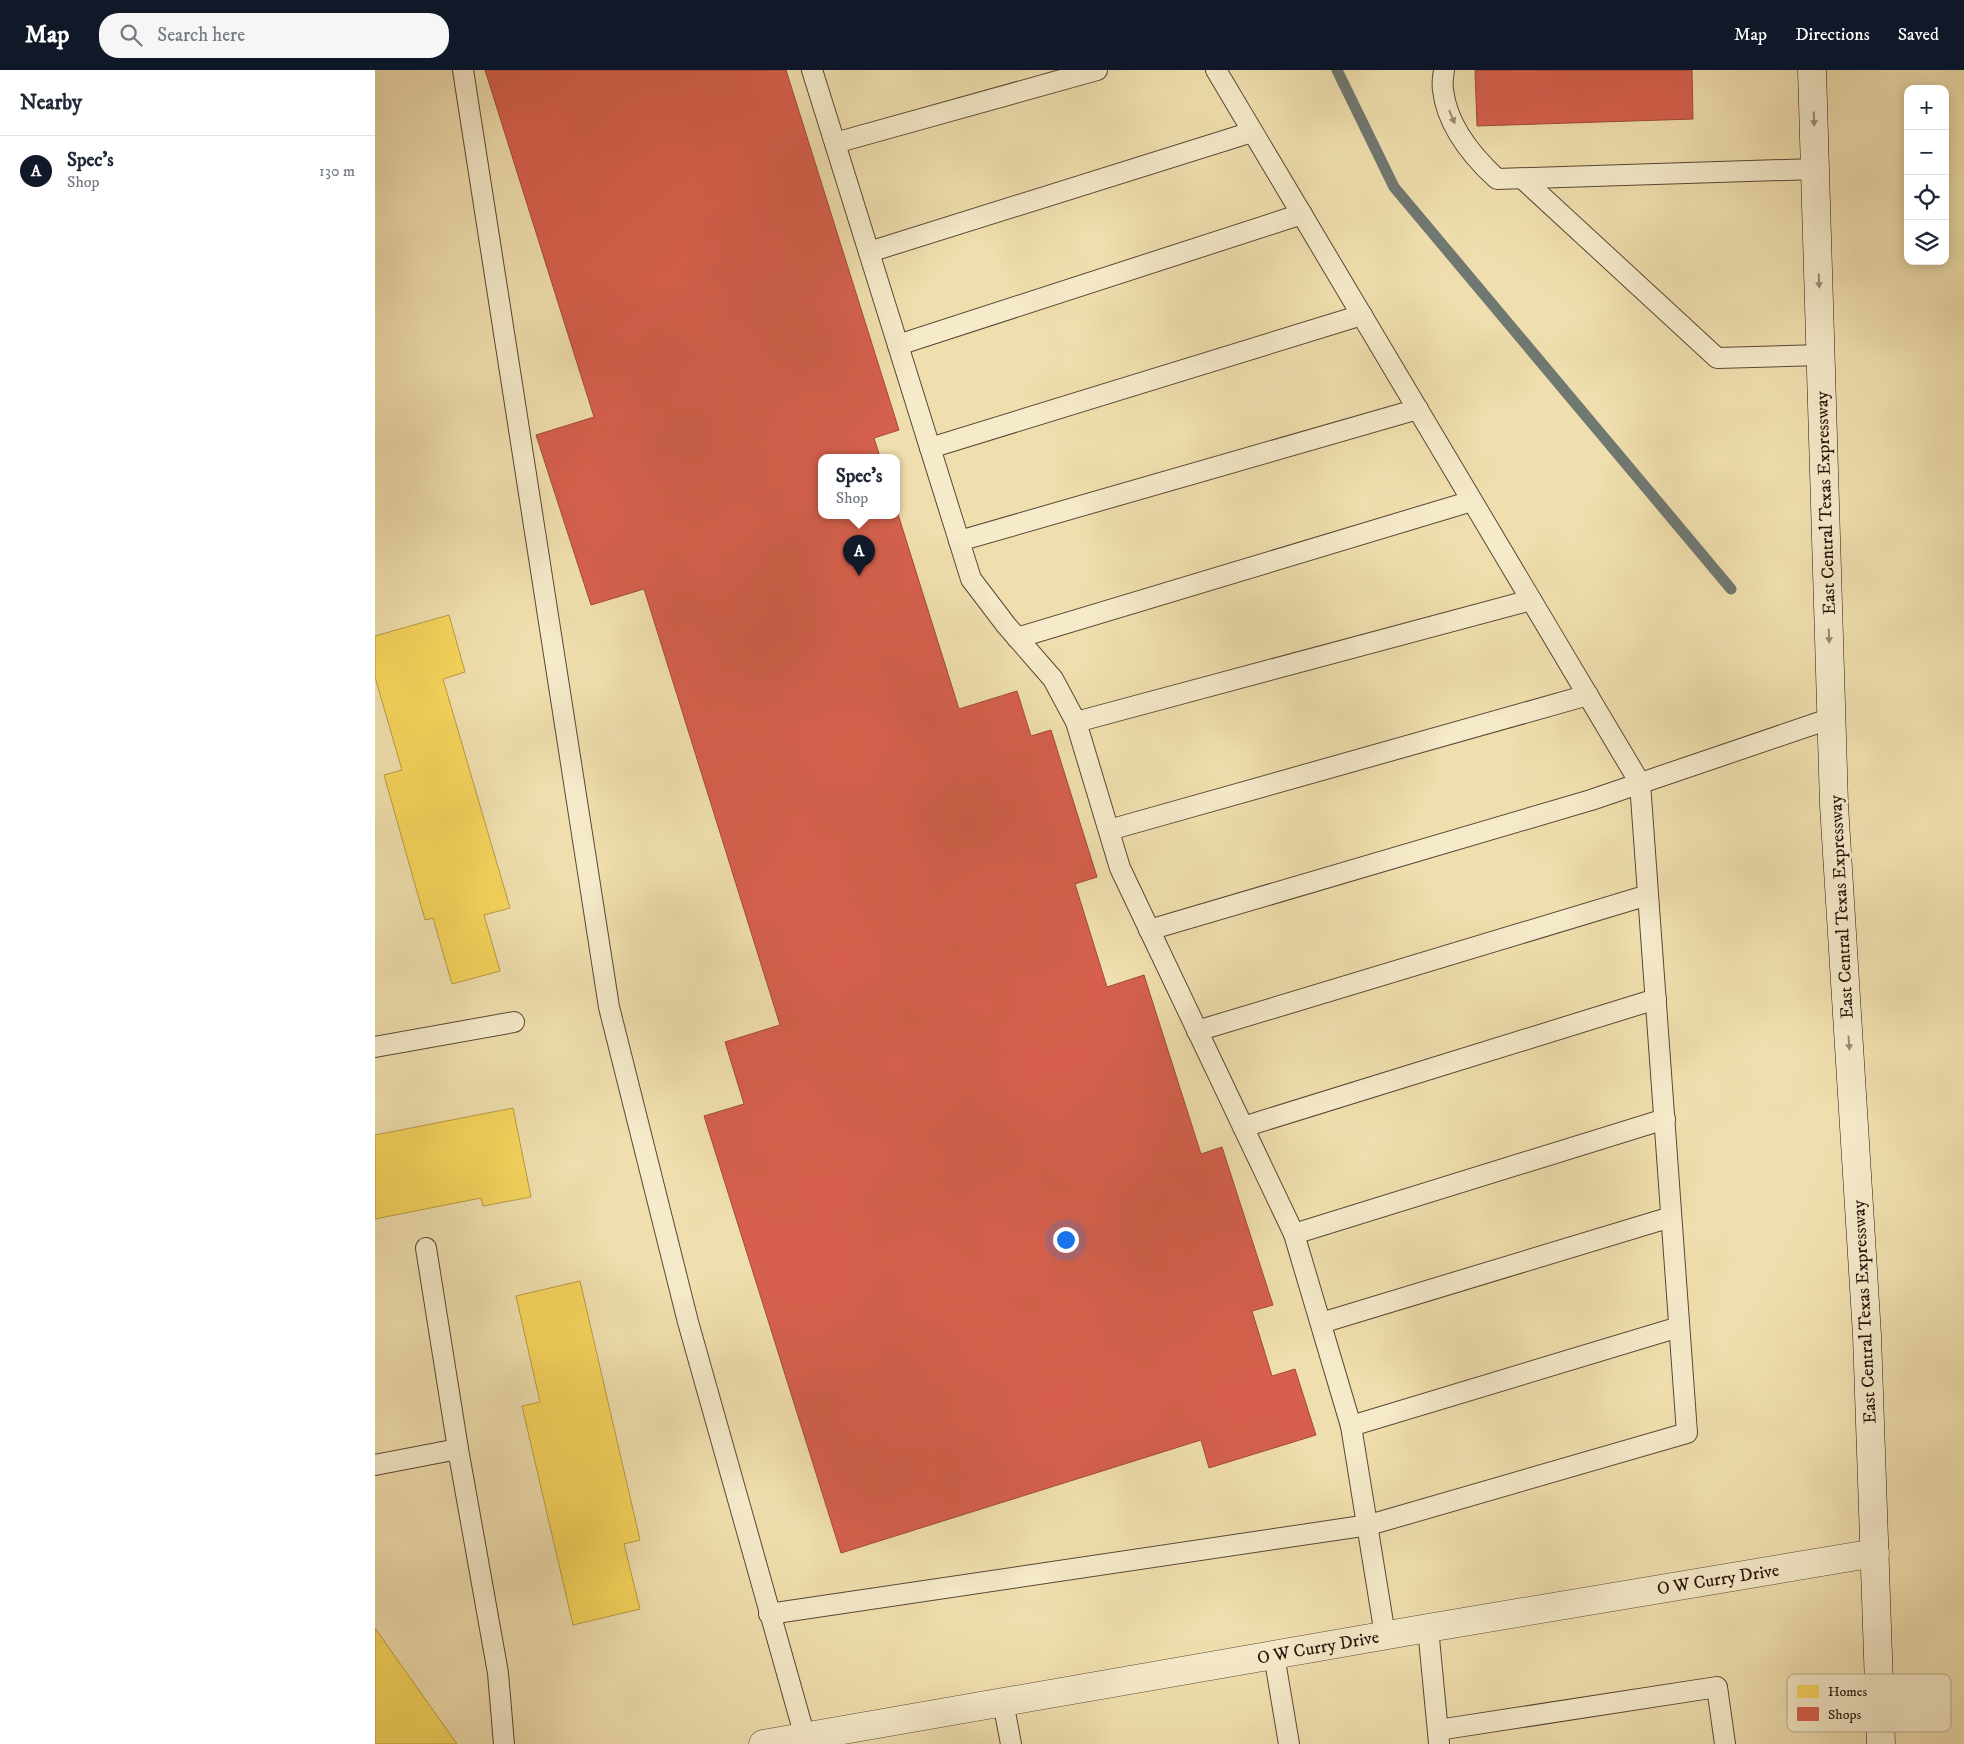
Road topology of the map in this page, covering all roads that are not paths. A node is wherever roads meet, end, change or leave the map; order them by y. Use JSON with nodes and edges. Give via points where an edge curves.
{"nodes":[{"id":1,"x":463,"y":70,"type":"edge"},
{"id":2,"x":813,"y":70,"type":"edge"},
{"id":3,"x":1097,"y":70,"type":"edge"},
{"id":4,"x":1216,"y":70,"type":"edge"},
{"id":5,"x":1444,"y":70,"type":"edge"},
{"id":6,"x":1813,"y":70,"type":"edge"},
{"id":7,"x":1253,"y":132,"type":"junction"},
{"id":8,"x":835,"y":143,"type":"junction"},
{"id":9,"x":1815,"y":169,"type":"junction"},
{"id":10,"x":1523,"y":179,"type":"junction"},
{"id":11,"x":1302,"y":214,"type":"junction"},
{"id":12,"x":869,"y":252,"type":"junction"},
{"id":13,"x":1362,"y":315,"type":"junction"},
{"id":14,"x":898,"y":345,"type":"junction"},
{"id":15,"x":1821,"y":355,"type":"junction"},
{"id":16,"x":1418,"y":410,"type":"junction"},
{"id":17,"x":930,"y":448,"type":"junction"},
{"id":18,"x":1472,"y":501,"type":"junction"},
{"id":19,"x":959,"y":540,"type":"junction"},
{"id":20,"x":1531,"y":600,"type":"junction"},
{"id":21,"x":1017,"y":638,"type":"junction"},
{"id":22,"x":1588,"y":695,"type":"junction"},
{"id":23,"x":1832,"y":718,"type":"junction"},
{"id":24,"x":1076,"y":722,"type":"junction"},
{"id":25,"x":1640,"y":783,"type":"junction"},
{"id":26,"x":1109,"y":830,"type":"junction"},
{"id":27,"x":1648,"y":895,"type":"junction"},
{"id":28,"x":1149,"y":930,"type":"junction"},
{"id":29,"x":1656,"y":999,"type":"junction"},
{"id":30,"x":514,"y":1022,"type":"dead end"},
{"id":31,"x":1197,"y":1031,"type":"junction"},
{"id":32,"x":375,"y":1047,"type":"edge"},
{"id":33,"x":1665,"y":1118,"type":"junction"},
{"id":34,"x":1243,"y":1127,"type":"junction"},
{"id":35,"x":1671,"y":1217,"type":"junction"},
{"id":36,"x":1294,"y":1234,"type":"junction"},
{"id":37,"x":426,"y":1248,"type":"dead end"},
{"id":38,"x":1321,"y":1323,"type":"junction"},
{"id":39,"x":1679,"y":1327,"type":"junction"},
{"id":40,"x":1351,"y":1426,"type":"junction"},
{"id":41,"x":458,"y":1449,"type":"junction"},
{"id":42,"x":375,"y":1465,"type":"edge"},
{"id":43,"x":1369,"y":1525,"type":"junction"},
{"id":44,"x":1875,"y":1553,"type":"junction"},
{"id":45,"x":769,"y":1614,"type":"junction"},
{"id":46,"x":1428,"y":1628,"type":"junction"},
{"id":47,"x":1385,"y":1635,"type":"junction"},
{"id":48,"x":1274,"y":1655,"type":"junction"},
{"id":49,"x":1879,"y":1674,"type":"edge"},
{"id":50,"x":1003,"y":1702,"type":"junction"},
{"id":51,"x":805,"y":1737,"type":"junction"},
{"id":52,"x":1439,"y":1737,"type":"edge"},
{"id":53,"x":505,"y":1744,"type":"edge"},
{"id":54,"x":763,"y":1744,"type":"edge"},
{"id":55,"x":1011,"y":1744,"type":"edge"},
{"id":56,"x":1289,"y":1744,"type":"edge"},
{"id":57,"x":1725,"y":1744,"type":"edge"}],
"edges":[{"from":1,"to":45,"type":"lane","via":[[609,1007],[688,1322]]},
{"from":2,"to":8,"type":"lane"},
{"from":3,"to":8,"type":"lane"},
{"from":4,"to":7,"type":"lane"},
{"from":5,"to":10,"type":"lane","one_way":true,"via":[[1443,90],[1450,115],[1477,161],[1497,179]]},
{"from":6,"to":9,"type":"main road","name":"East Central Texas Expressway","one_way":true},
{"from":7,"to":11,"type":"lane"},
{"from":7,"to":12,"type":"lane"},
{"from":8,"to":12,"type":"lane"},
{"from":9,"to":10,"type":"lane"},
{"from":9,"to":15,"type":"main road","name":"East Central Texas Expressway","one_way":true},
{"from":10,"to":15,"type":"lane","via":[[1717,358]]},
{"from":11,"to":13,"type":"lane"},
{"from":11,"to":14,"type":"lane"},
{"from":12,"to":14,"type":"lane"},
{"from":13,"to":16,"type":"lane"},
{"from":13,"to":17,"type":"lane"},
{"from":14,"to":17,"type":"lane"},
{"from":15,"to":23,"type":"main road","name":"East Central Texas Expressway","one_way":true},
{"from":16,"to":18,"type":"lane"},
{"from":16,"to":19,"type":"lane"},
{"from":17,"to":19,"type":"lane"},
{"from":18,"to":20,"type":"lane"},
{"from":18,"to":21,"type":"lane"},
{"from":19,"to":21,"type":"lane","via":[[971,579]]},
{"from":20,"to":22,"type":"lane"},
{"from":20,"to":24,"type":"lane"},
{"from":21,"to":24,"type":"lane","via":[[1053,679]]},
{"from":22,"to":25,"type":"lane"},
{"from":22,"to":26,"type":"lane"},
{"from":23,"to":25,"type":"lane"},
{"from":23,"to":44,"type":"main road","name":"East Central Texas Expressway","one_way":true,"via":[[1834,805],[1867,1335]]},
{"from":24,"to":26,"type":"lane"},
{"from":25,"to":27,"type":"lane"},
{"from":25,"to":28,"type":"lane"},
{"from":26,"to":28,"type":"lane","via":[[1120,868]]},
{"from":27,"to":29,"type":"lane"},
{"from":27,"to":31,"type":"lane"},
{"from":28,"to":31,"type":"lane"},
{"from":29,"to":33,"type":"lane"},
{"from":29,"to":34,"type":"lane"},
{"from":30,"to":32,"type":"lane"},
{"from":31,"to":34,"type":"lane"},
{"from":33,"to":35,"type":"lane"},
{"from":33,"to":36,"type":"lane"},
{"from":34,"to":36,"type":"lane"},
{"from":35,"to":38,"type":"lane"},
{"from":35,"to":39,"type":"lane"},
{"from":36,"to":38,"type":"lane"},
{"from":37,"to":41,"type":"lane"},
{"from":38,"to":40,"type":"lane"},
{"from":39,"to":40,"type":"lane"},
{"from":39,"to":43,"type":"lane","via":[[1687,1433]]},
{"from":40,"to":43,"type":"lane"},
{"from":41,"to":42,"type":"lane"},
{"from":41,"to":53,"type":"lane","via":[[497,1673]]},
{"from":43,"to":45,"type":"lane"},
{"from":43,"to":47,"type":"lane"},
{"from":44,"to":46,"type":"main road","name":"O W Curry Drive"},
{"from":44,"to":49,"type":"main road","name":"East Central Texas Expressway"},
{"from":45,"to":51,"type":"lane"},
{"from":46,"to":47,"type":"main road","name":"O W Curry Drive"},
{"from":46,"to":52,"type":"lane"},
{"from":47,"to":48,"type":"main road","name":"O W Curry Drive"},
{"from":48,"to":50,"type":"main road","name":"O W Curry Drive"},
{"from":48,"to":56,"type":"lane"},
{"from":50,"to":51,"type":"main road","name":"O W Curry Drive"},
{"from":50,"to":55,"type":"lane"},
{"from":51,"to":54,"type":"main road","name":"O W Curry Drive"},
{"from":52,"to":57,"type":"lane","via":[[1717,1687]]}]}
